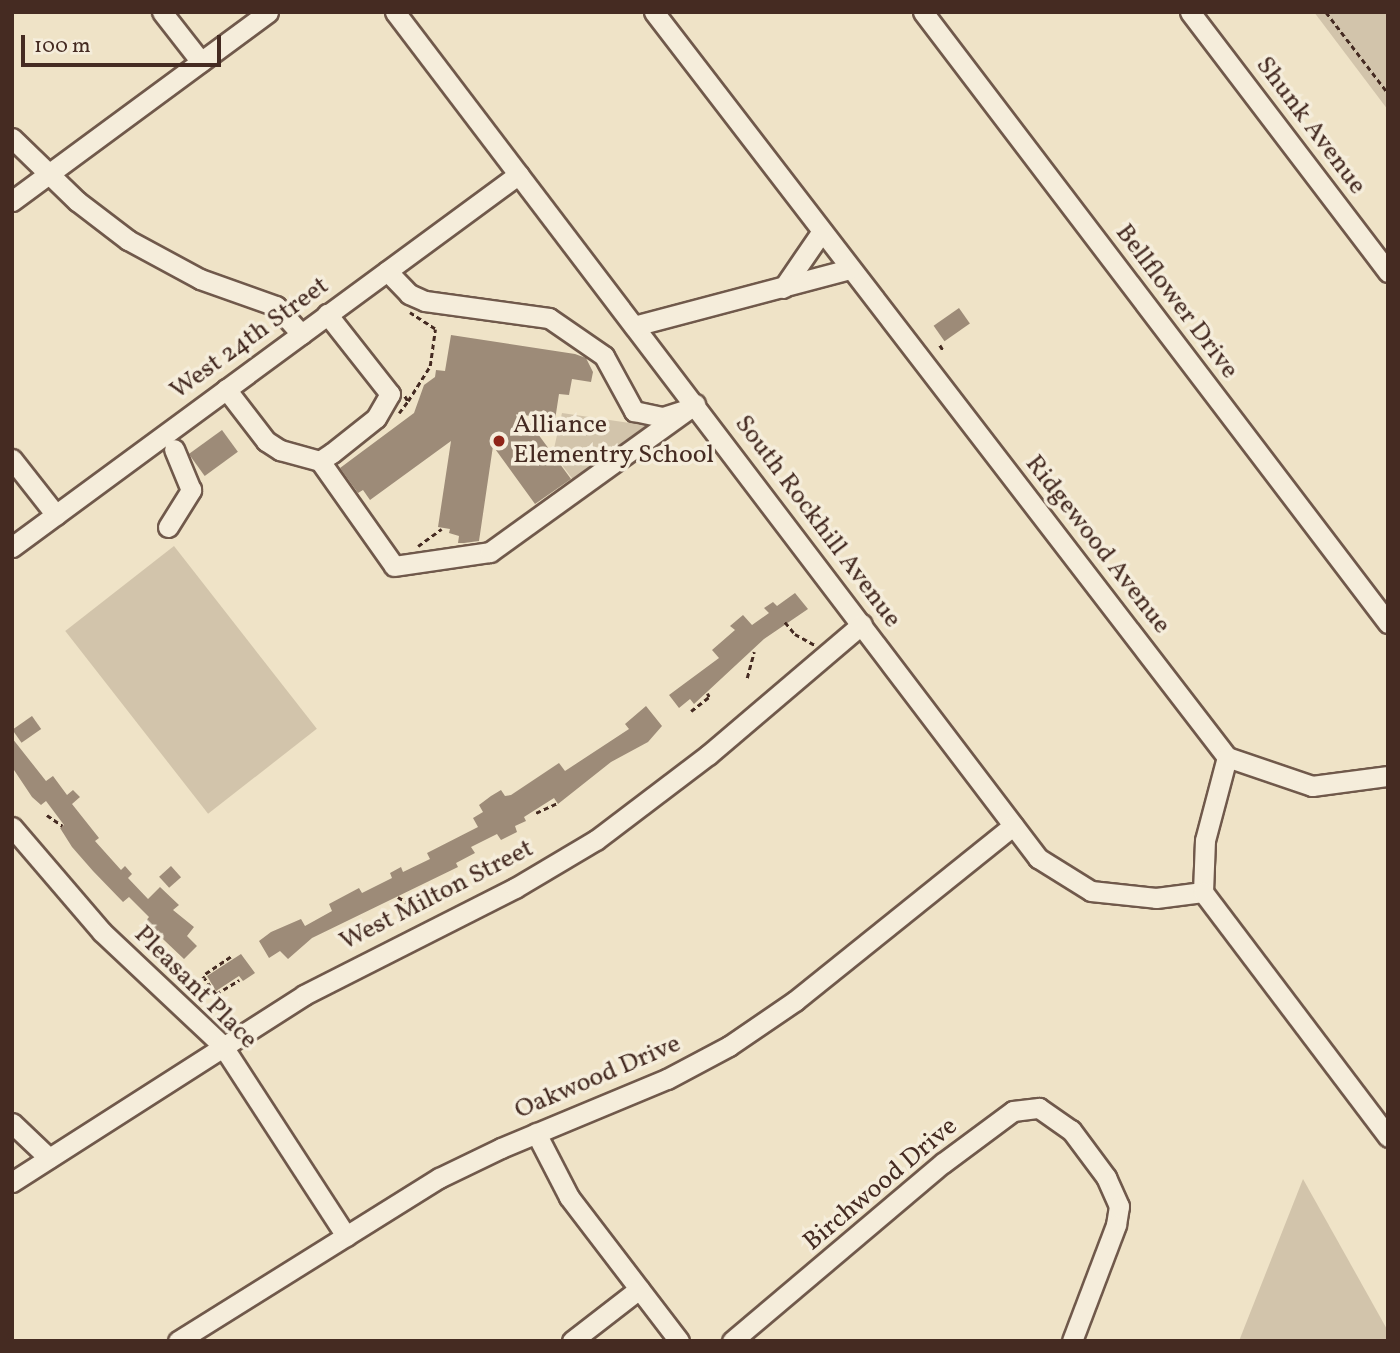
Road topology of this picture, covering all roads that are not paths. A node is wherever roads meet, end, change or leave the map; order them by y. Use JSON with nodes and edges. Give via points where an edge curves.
{"nodes":[{"id":1,"x":162,"y":12,"type":"edge"},
{"id":2,"x":268,"y":12,"type":"edge"},
{"id":3,"x":395,"y":12,"type":"edge"},
{"id":4,"x":654,"y":12,"type":"edge"},
{"id":5,"x":923,"y":12,"type":"edge"},
{"id":6,"x":1190,"y":12,"type":"edge"},
{"id":7,"x":201,"y":62,"type":"junction"},
{"id":8,"x":12,"y":138,"type":"edge"},
{"id":9,"x":519,"y":174,"type":"junction"},
{"id":10,"x":48,"y":175,"type":"junction"},
{"id":11,"x":12,"y":201,"type":"edge"},
{"id":12,"x":822,"y":231,"type":"junction"},
{"id":13,"x":850,"y":269,"type":"junction"},
{"id":14,"x":387,"y":271,"type":"junction"},
{"id":15,"x":1388,"y":272,"type":"edge"},
{"id":16,"x":783,"y":288,"type":"junction"},
{"id":17,"x":327,"y":314,"type":"junction"},
{"id":18,"x":634,"y":326,"type":"junction"},
{"id":19,"x":301,"y":334,"type":"junction"},
{"id":20,"x":226,"y":389,"type":"junction"},
{"id":21,"x":695,"y":404,"type":"junction"},
{"id":22,"x":174,"y":449,"type":"dead end"},
{"id":23,"x":12,"y":459,"type":"edge"},
{"id":24,"x":320,"y":461,"type":"junction"},
{"id":25,"x":56,"y":515,"type":"junction"},
{"id":26,"x":168,"y":527,"type":"dead end"},
{"id":27,"x":12,"y":547,"type":"edge"},
{"id":28,"x":1388,"y":623,"type":"edge"},
{"id":29,"x":862,"y":624,"type":"junction"},
{"id":30,"x":1227,"y":757,"type":"junction"},
{"id":31,"x":1388,"y":775,"type":"edge"},
{"id":32,"x":1013,"y":826,"type":"junction"},
{"id":33,"x":12,"y":827,"type":"edge"},
{"id":34,"x":1203,"y":892,"type":"junction"},
{"id":35,"x":222,"y":1045,"type":"junction"},
{"id":36,"x":12,"y":1123,"type":"edge"},
{"id":37,"x":1384,"y":1125,"type":"edge"},
{"id":38,"x":536,"y":1133,"type":"junction"},
{"id":39,"x":49,"y":1158,"type":"junction"},
{"id":40,"x":12,"y":1182,"type":"edge"},
{"id":41,"x":346,"y":1236,"type":"junction"},
{"id":42,"x":639,"y":1289,"type":"junction"},
{"id":43,"x":178,"y":1341,"type":"edge"},
{"id":44,"x":572,"y":1341,"type":"edge"},
{"id":45,"x":680,"y":1341,"type":"edge"},
{"id":46,"x":732,"y":1341,"type":"edge"},
{"id":47,"x":1072,"y":1341,"type":"edge"}],
"edges":[{"from":1,"to":7,"type":"street"},
{"from":2,"to":7,"type":"street"},
{"from":3,"to":9,"type":"street","name":"South Rockhill Avenue"},
{"from":4,"to":12,"type":"street","name":"Ridgewood Avenue"},
{"from":5,"to":28,"type":"street","name":"Bellflower Drive"},
{"from":6,"to":15,"type":"street","name":"Shunk Avenue"},
{"from":7,"to":10,"type":"street"},
{"from":8,"to":10,"type":"street"},
{"from":9,"to":14,"type":"street","name":"West 24th Street"},
{"from":9,"to":18,"type":"street","name":"South Rockhill Avenue"},
{"from":10,"to":11,"type":"street"},
{"from":10,"to":19,"type":"street","via":[[136,245],[200,279],[276,306]]},
{"from":12,"to":13,"type":"street","name":"Ridgewood Avenue"},
{"from":12,"to":16,"type":"street"},
{"from":13,"to":16,"type":"street"},
{"from":13,"to":30,"type":"street","name":"Ridgewood Avenue"},
{"from":14,"to":17,"type":"street","name":"West 24th Street"},
{"from":14,"to":21,"type":"street","via":[[409,293],[425,301],[549,318],[604,356],[634,411],[663,417]]},
{"from":16,"to":18,"type":"street"},
{"from":17,"to":19,"type":"street","name":"West 24th Street"},
{"from":17,"to":24,"type":"street","via":[[390,394],[376,418]]},
{"from":18,"to":21,"type":"street","name":"South Rockhill Avenue"},
{"from":19,"to":20,"type":"street","name":"West 24th Street"},
{"from":20,"to":24,"type":"street","via":[[266,441]]},
{"from":20,"to":25,"type":"street","name":"West 24th Street"},
{"from":21,"to":24,"type":"street","via":[[490,552],[394,566]]},
{"from":21,"to":29,"type":"street","name":"South Rockhill Avenue"},
{"from":22,"to":26,"type":"street","via":[[191,490]]},
{"from":23,"to":25,"type":"street"},
{"from":25,"to":27,"type":"street","name":"West 24th Street"},
{"from":29,"to":32,"type":"street","name":"South Rockhill Avenue"},
{"from":29,"to":35,"type":"street","name":"West Milton Street","via":[[670,786],[596,839],[515,888],[346,972]]},
{"from":30,"to":31,"type":"street","via":[[1312,786]]},
{"from":30,"to":34,"type":"street","via":[[1205,840]]},
{"from":32,"to":34,"type":"street","name":"South Rockhill Avenue","via":[[1051,870],[1091,891],[1156,898]]},
{"from":32,"to":38,"type":"street","name":"Oakwood Drive","via":[[762,1024],[667,1079]]},
{"from":33,"to":35,"type":"street","name":"Pleasant Place","via":[[104,934]]},
{"from":34,"to":37,"type":"street"},
{"from":35,"to":39,"type":"street","name":"West Milton Street"},
{"from":35,"to":41,"type":"street","name":"Pleasant Place"},
{"from":36,"to":39,"type":"street"},
{"from":38,"to":41,"type":"street","name":"Oakwood Drive","via":[[439,1178]]},
{"from":38,"to":42,"type":"street","via":[[569,1197]]},
{"from":39,"to":40,"type":"street","name":"West Milton Street"},
{"from":41,"to":43,"type":"street","name":"Oakwood Drive"},
{"from":42,"to":44,"type":"street"},
{"from":42,"to":45,"type":"street"},
{"from":46,"to":47,"type":"street","name":"Birchwood Drive","via":[[1002,1118],[1024,1108],[1039,1108],[1061,1119],[1110,1184],[1119,1206]]}]}
